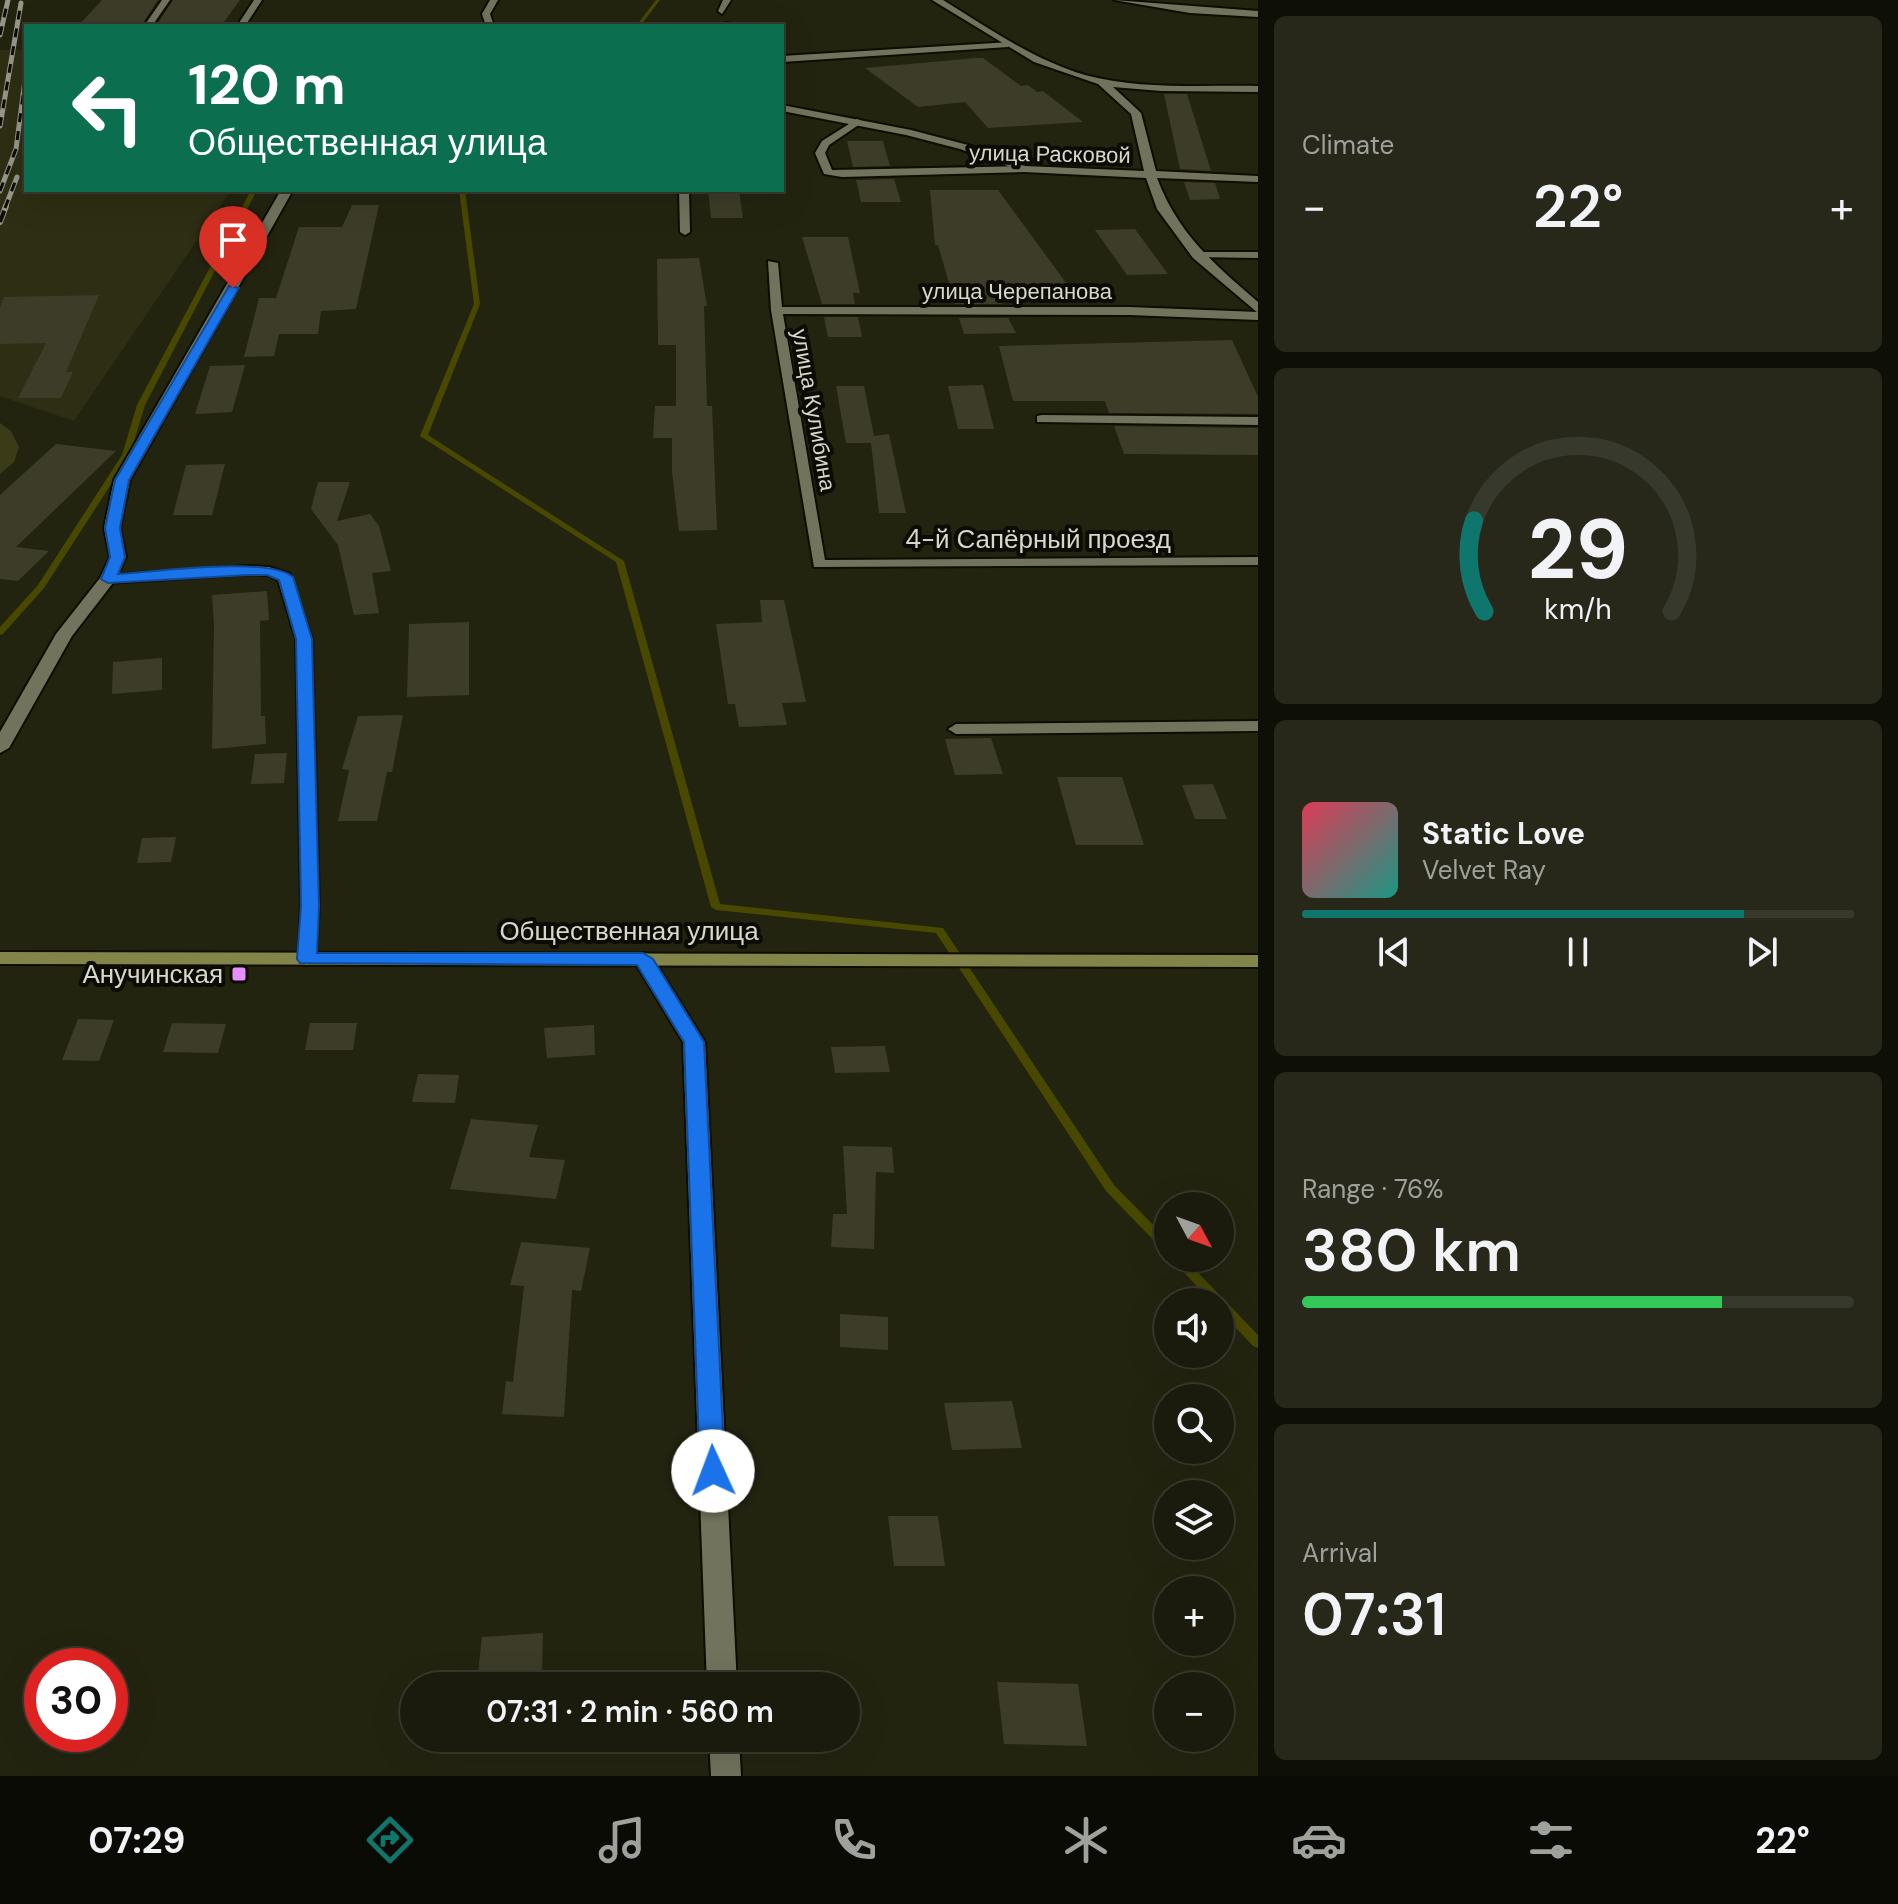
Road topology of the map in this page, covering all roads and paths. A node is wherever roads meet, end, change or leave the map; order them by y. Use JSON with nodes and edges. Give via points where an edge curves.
{"nodes":[{"id":1,"x":166,"y":0,"type":"edge"},
{"id":2,"x":258,"y":0,"type":"edge"},
{"id":3,"x":494,"y":0,"type":"edge"},
{"id":4,"x":727,"y":0,"type":"edge"},
{"id":5,"x":937,"y":0,"type":"edge"},
{"id":6,"x":1118,"y":0,"type":"edge"},
{"id":7,"x":722,"y":11,"type":"dead end"},
{"id":8,"x":1258,"y":14,"type":"edge"},
{"id":9,"x":149,"y":24,"type":"edge"},
{"id":10,"x":242,"y":24,"type":"edge"},
{"id":11,"x":489,"y":24,"type":"edge"},
{"id":12,"x":1008,"y":44,"type":"junction"},
{"id":13,"x":784,"y":59,"type":"edge"},
{"id":14,"x":1102,"y":82,"type":"junction"},
{"id":15,"x":1258,"y":89,"type":"edge"},
{"id":16,"x":784,"y":108,"type":"edge"},
{"id":17,"x":857,"y":122,"type":"junction"},
{"id":18,"x":1024,"y":169,"type":"junction"},
{"id":19,"x":1151,"y":176,"type":"junction"},
{"id":20,"x":1258,"y":179,"type":"edge"},
{"id":21,"x":286,"y":192,"type":"edge"},
{"id":22,"x":684,"y":192,"type":"edge"},
{"id":23,"x":685,"y":232,"type":"dead end"},
{"id":24,"x":1197,"y":255,"type":"junction"},
{"id":25,"x":1258,"y":255,"type":"edge"},
{"id":26,"x":772,"y":263,"type":"dead end"},
{"id":27,"x":1258,"y":309,"type":"edge"},
{"id":28,"x":777,"y":310,"type":"junction"},
{"id":29,"x":1258,"y":316,"type":"edge"},
{"id":30,"x":1042,"y":419,"type":"dead end"},
{"id":31,"x":1258,"y":421,"type":"edge"},
{"id":32,"x":1258,"y":561,"type":"edge"},
{"id":33,"x":819,"y":564,"type":"joint"},
{"id":34,"x":108,"y":579,"type":"junction"},
{"id":35,"x":1258,"y":726,"type":"edge"},
{"id":36,"x":956,"y":729,"type":"dead end"},
{"id":37,"x":0,"y":748,"type":"edge"},
{"id":38,"x":0,"y":958,"type":"edge"},
{"id":39,"x":307,"y":959,"type":"junction"},
{"id":40,"x":643,"y":959,"type":"junction"},
{"id":41,"x":1258,"y":961,"type":"edge"},
{"id":42,"x":721,"y":1672,"type":"edge"},
{"id":43,"x":725,"y":1752,"type":"edge"},
{"id":44,"x":726,"y":1776,"type":"edge"}],
"edges":[{"from":1,"to":9,"type":"lane"},
{"from":2,"to":10,"type":"lane"},
{"from":3,"to":11,"type":"lane","via":[[486,14]]},
{"from":4,"to":7,"type":"lane"},
{"from":5,"to":12,"type":"street"},
{"from":6,"to":8,"type":"lane"},
{"from":12,"to":13,"type":"lane"},
{"from":12,"to":14,"type":"street"},
{"from":14,"to":15,"type":"street"},
{"from":14,"to":19,"type":"street","via":[[1136,113]]},
{"from":16,"to":17,"type":"street"},
{"from":17,"to":18,"type":"street","via":[[964,147]]},
{"from":17,"to":18,"type":"lane","name":"улица Расковой","via":[[825,143],[820,153],[828,172]]},
{"from":18,"to":19,"type":"street","name":"улица Расковой"},
{"from":19,"to":20,"type":"street","name":"улица Расковой"},
{"from":19,"to":24,"type":"street","via":[[1163,209]]},
{"from":21,"to":34,"type":"street","via":[[122,480],[112,528],[118,557]]},
{"from":22,"to":23,"type":"lane"},
{"from":24,"to":25,"type":"lane"},
{"from":24,"to":27,"type":"street"},
{"from":26,"to":28,"type":"lane","name":"улица Кулибина"},
{"from":28,"to":29,"type":"lane","name":"улица Черепанова"},
{"from":28,"to":33,"type":"lane","name":"улица Кулибина"},
{"from":30,"to":31,"type":"lane"},
{"from":32,"to":33,"type":"lane","name":"4-й Сапёрный проезд"},
{"from":34,"to":37,"type":"street","via":[[64,634]]},
{"from":34,"to":39,"type":"lane","via":[[248,570],[285,577],[304,639]]},
{"from":35,"to":36,"type":"lane"},
{"from":38,"to":39,"type":"main road","name":"Общественная улица"},
{"from":39,"to":40,"type":"main road","name":"Общественная улица"},
{"from":40,"to":41,"type":"main road","name":"Общественная улица"},
{"from":40,"to":42,"type":"street","via":[[694,1042]]},
{"from":43,"to":44,"type":"street"}]}
